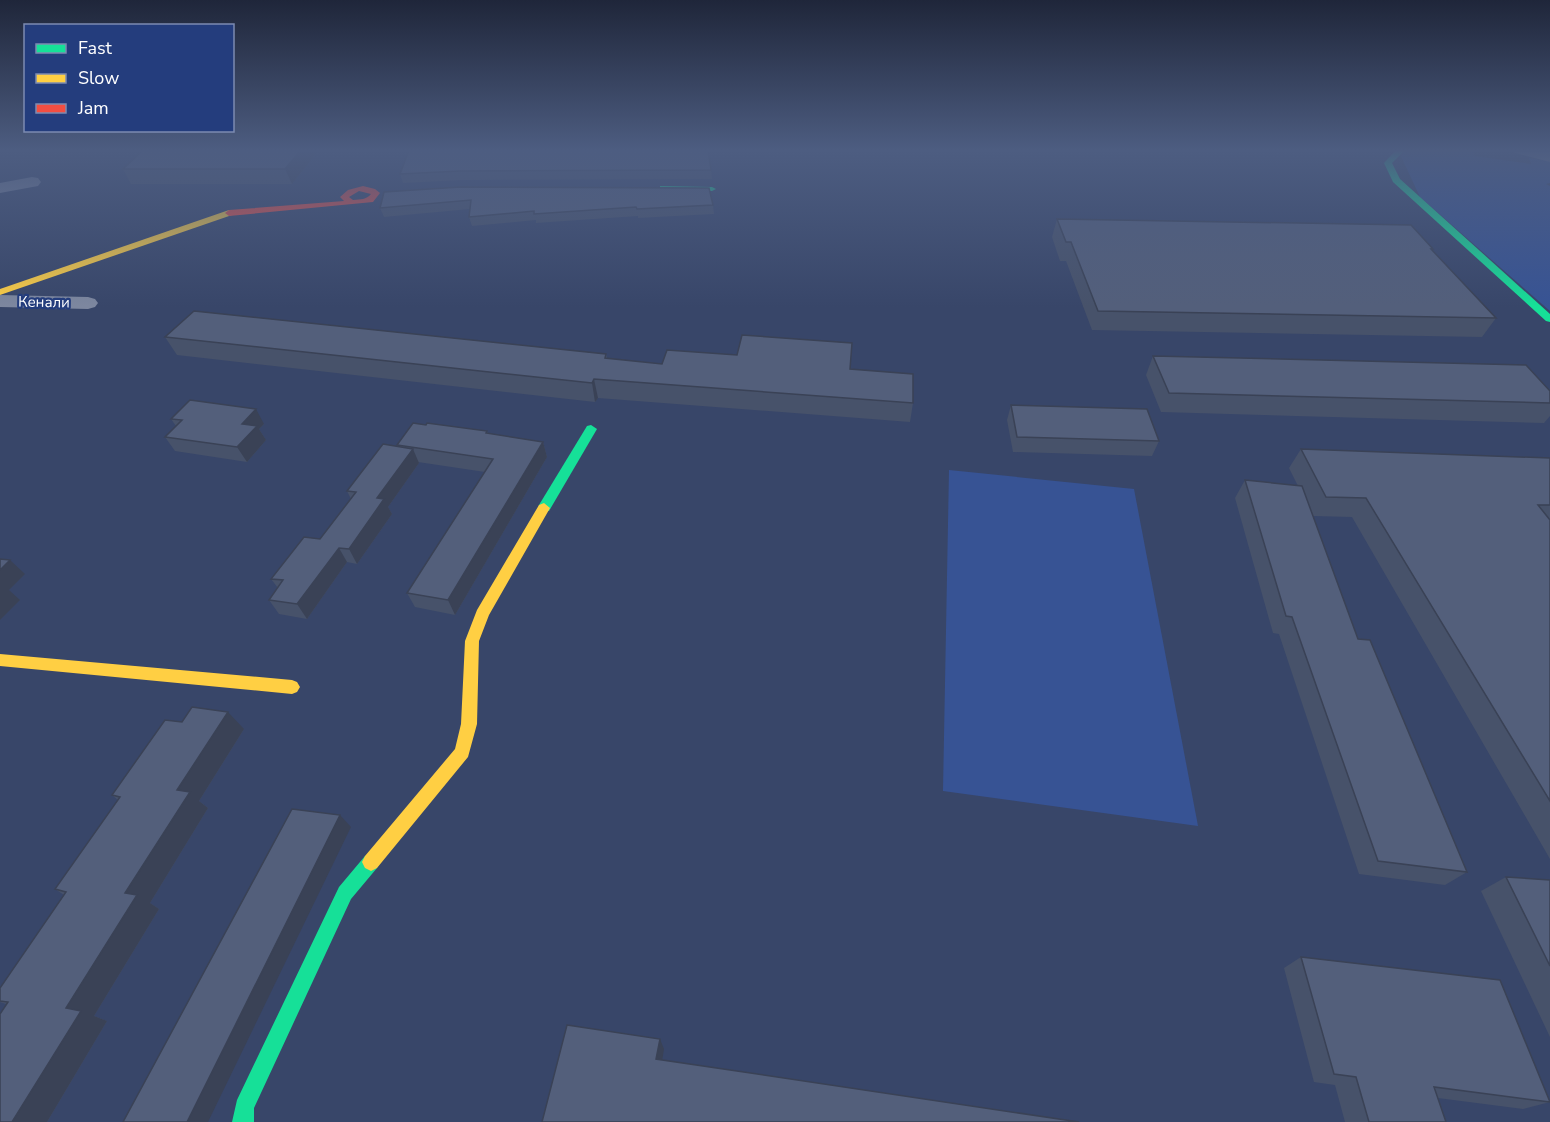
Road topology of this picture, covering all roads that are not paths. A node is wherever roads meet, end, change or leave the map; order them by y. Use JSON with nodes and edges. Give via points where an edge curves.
{"nodes":[{"id":1,"x":332,"y":202,"type":"edge"},
{"id":2,"x":1421,"y":202,"type":"edge"},
{"id":3,"x":322,"y":205,"type":"joint"},
{"id":4,"x":0,"y":292,"type":"edge"},
{"id":5,"x":0,"y":302,"type":"edge"},
{"id":6,"x":88,"y":303,"type":"dead end"},
{"id":7,"x":1550,"y":319,"type":"edge"},
{"id":8,"x":591,"y":429,"type":"dead end"},
{"id":9,"x":0,"y":660,"type":"edge"},
{"id":10,"x":292,"y":687,"type":"dead end"},
{"id":11,"x":243,"y":1122,"type":"edge"}],
"edges":[{"from":1,"to":3,"type":"street"},
{"from":2,"to":7,"type":"street"},
{"from":3,"to":4,"type":"street","via":[[224,213]]},
{"from":5,"to":6,"type":"street","name":"Кенали"},
{"from":8,"to":11,"type":"street","via":[[482,614],[472,640],[470,724],[462,752],[345,893],[244,1107]]},
{"from":9,"to":10,"type":"street"}]}
